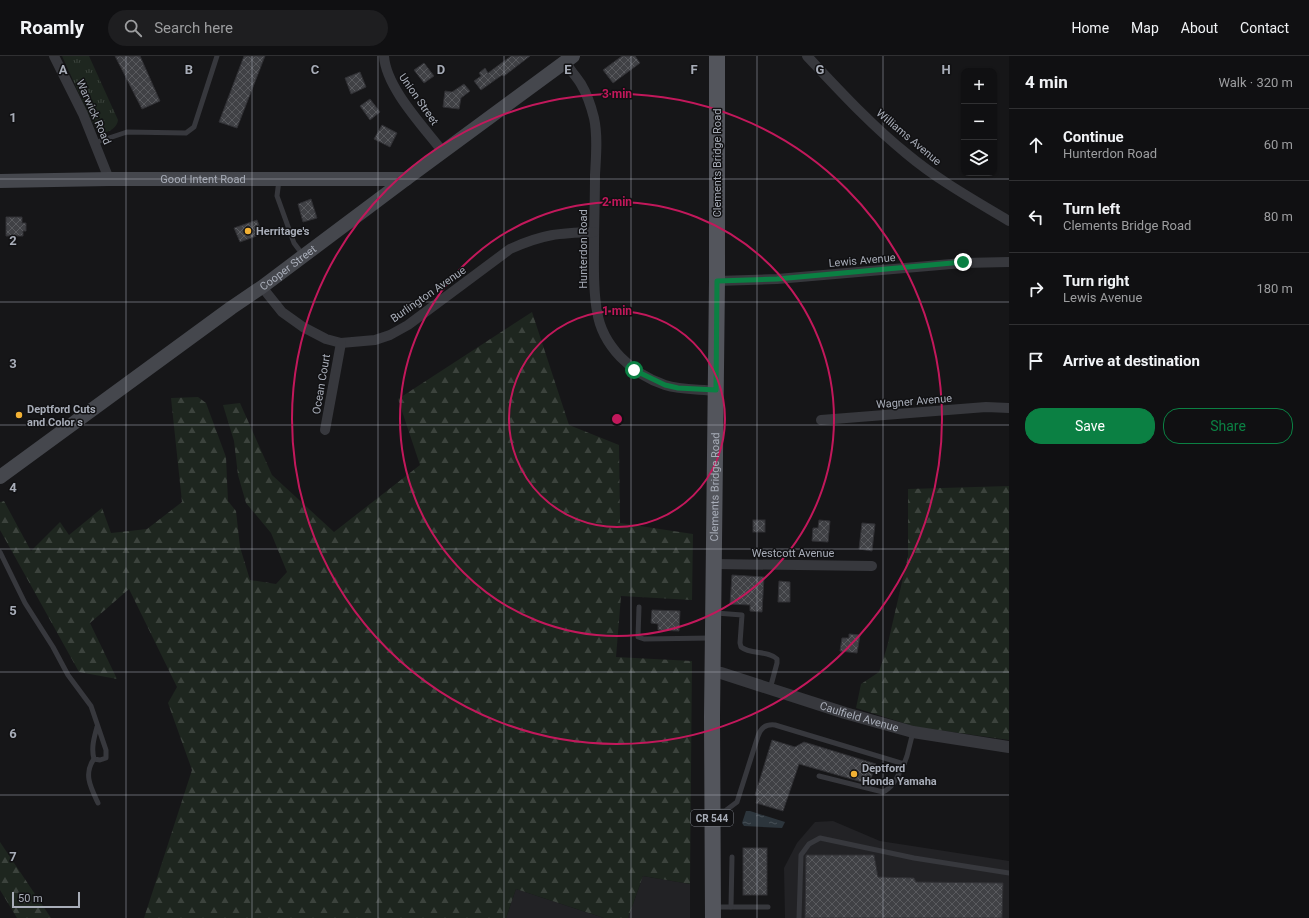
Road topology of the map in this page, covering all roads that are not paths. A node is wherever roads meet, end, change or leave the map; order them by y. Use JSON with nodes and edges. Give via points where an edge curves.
{"nodes":[{"id":1,"x":54,"y":56,"type":"edge"},
{"id":2,"x":217,"y":56,"type":"edge"},
{"id":3,"x":384,"y":56,"type":"edge"},
{"id":4,"x":717,"y":56,"type":"edge"},
{"id":5,"x":807,"y":56,"type":"edge"},
{"id":6,"x":569,"y":59,"type":"edge"},
{"id":7,"x":94,"y":143,"type":"junction"},
{"id":8,"x":443,"y":152,"type":"junction"},
{"id":9,"x":109,"y":179,"type":"junction"},
{"id":10,"x":279,"y":179,"type":"junction"},
{"id":11,"x":406,"y":179,"type":"junction"},
{"id":12,"x":0,"y":181,"type":"edge"},
{"id":13,"x":1009,"y":221,"type":"edge"},
{"id":14,"x":594,"y":232,"type":"junction"},
{"id":15,"x":304,"y":256,"type":"junction"},
{"id":16,"x":1009,"y":262,"type":"edge"},
{"id":17,"x":717,"y":281,"type":"junction"},
{"id":18,"x":262,"y":287,"type":"junction"},
{"id":19,"x":341,"y":343,"type":"junction"},
{"id":20,"x":716,"y":390,"type":"junction"},
{"id":21,"x":1009,"y":408,"type":"edge"},
{"id":22,"x":821,"y":420,"type":"dead end"},
{"id":23,"x":325,"y":430,"type":"dead end"},
{"id":24,"x":0,"y":477,"type":"edge"},
{"id":25,"x":0,"y":552,"type":"edge"},
{"id":26,"x":714,"y":564,"type":"junction"},
{"id":27,"x":872,"y":566,"type":"dead end"},
{"id":28,"x":639,"y":607,"type":"dead end"},
{"id":29,"x":714,"y":613,"type":"junction"},
{"id":30,"x":714,"y":638,"type":"junction"},
{"id":31,"x":713,"y":672,"type":"junction"},
{"id":32,"x":770,"y":689,"type":"junction"},
{"id":33,"x":97,"y":728,"type":"junction"},
{"id":34,"x":913,"y":732,"type":"junction"},
{"id":35,"x":1009,"y":747,"type":"edge"},
{"id":36,"x":94,"y":759,"type":"junction"},
{"id":37,"x":904,"y":764,"type":"junction"},
{"id":38,"x":819,"y":776,"type":"dead end"},
{"id":39,"x":98,"y":803,"type":"dead end"},
{"id":40,"x":712,"y":811,"type":"junction"},
{"id":41,"x":732,"y":856,"type":"dead end"},
{"id":42,"x":1009,"y":873,"type":"edge"},
{"id":43,"x":731,"y":907,"type":"junction"},
{"id":44,"x":768,"y":908,"type":"dead end"},
{"id":45,"x":713,"y":912,"type":"edge"},
{"id":46,"x":799,"y":918,"type":"edge"}],
"edges":[{"from":1,"to":7,"type":"street","name":"Warwick Road","via":[[83,114]]},
{"from":2,"to":7,"type":"lane","via":[[194,127],[186,133],[127,132]]},
{"from":3,"to":8,"type":"street","name":"Union Street","via":[[384,64],[391,82]]},
{"from":4,"to":17,"type":"main road","name":"Clements Bridge Road","number":"CR 544"},
{"from":5,"to":13,"type":"street","name":"Williams Avenue","via":[[882,133],[908,155]]},
{"from":6,"to":8,"type":"main road","name":"Cooper Street"},
{"from":6,"to":14,"type":"street","name":"Hunterdon Road","via":[[588,99],[594,119]]},
{"from":7,"to":9,"type":"street","name":"Warwick Road"},
{"from":8,"to":11,"type":"main road","name":"Cooper Street"},
{"from":9,"to":10,"type":"main road","name":"Good Intent Road"},
{"from":9,"to":12,"type":"main road","name":"Good Intent Road"},
{"from":10,"to":11,"type":"main road","name":"Good Intent Road"},
{"from":10,"to":15,"type":"lane","via":[[277,196],[294,243]]},
{"from":11,"to":15,"type":"main road","name":"Cooper Street"},
{"from":14,"to":19,"type":"street","name":"Burlington Avenue","via":[[559,233],[527,241],[390,335],[375,340]]},
{"from":14,"to":20,"type":"street","name":"Hunterdon Road","via":[[597,312],[608,341],[620,357],[634,370],[665,385]]},
{"from":15,"to":18,"type":"main road","name":"Cooper Street"},
{"from":16,"to":17,"type":"street","name":"Lewis Avenue","via":[[963,262],[777,279]]},
{"from":17,"to":20,"type":"main road","name":"Clements Bridge Road","number":"CR 544"},
{"from":18,"to":19,"type":"street","name":"Burlington Avenue","via":[[282,312],[303,327],[326,339]]},
{"from":18,"to":24,"type":"main road","name":"Cooper Street"},
{"from":19,"to":23,"type":"street","name":"Ocean Court"},
{"from":20,"to":26,"type":"main road","name":"Clements Bridge Road","number":"CR 544"},
{"from":21,"to":22,"type":"street","name":"Wagner Avenue","via":[[986,407]]},
{"from":25,"to":33,"type":"lane","via":[[25,603],[54,647],[68,675],[90,706]]},
{"from":26,"to":27,"type":"street","name":"Westcott Avenue"},
{"from":26,"to":29,"type":"main road","name":"Clements Bridge Road","number":"CR 544"},
{"from":28,"to":30,"type":"lane","via":[[638,637]]},
{"from":29,"to":30,"type":"main road","name":"Clements Bridge Road","number":"CR 544"},
{"from":29,"to":32,"type":"lane","via":[[742,615],[741,647],[777,659]]},
{"from":30,"to":31,"type":"main road","name":"Clements Bridge Road","number":"CR 544"},
{"from":31,"to":32,"type":"street","name":"Caulfield Avenue"},
{"from":31,"to":40,"type":"main road","name":"Clements Bridge Road","number":"CR 544"},
{"from":32,"to":34,"type":"street","name":"Caulfield Avenue"},
{"from":33,"to":36,"type":"lane","via":[[93,741]]},
{"from":33,"to":36,"type":"lane","via":[[106,750],[106,758]]},
{"from":34,"to":35,"type":"street","name":"Caulfield Avenue"},
{"from":34,"to":37,"type":"lane"},
{"from":36,"to":39,"type":"lane","via":[[90,765],[88,779]]},
{"from":37,"to":38,"type":"lane","via":[[893,785],[883,792]]},
{"from":37,"to":40,"type":"lane","via":[[770,725],[765,726],[760,730],[737,802],[725,811]]},
{"from":40,"to":45,"type":"main road","name":"Clements Bridge Road","number":"CR 544"},
{"from":41,"to":43,"type":"lane"},
{"from":42,"to":46,"type":"lane","via":[[914,858],[820,838],[809,844],[801,854]]},
{"from":43,"to":44,"type":"lane"},
{"from":43,"to":45,"type":"lane"}]}
